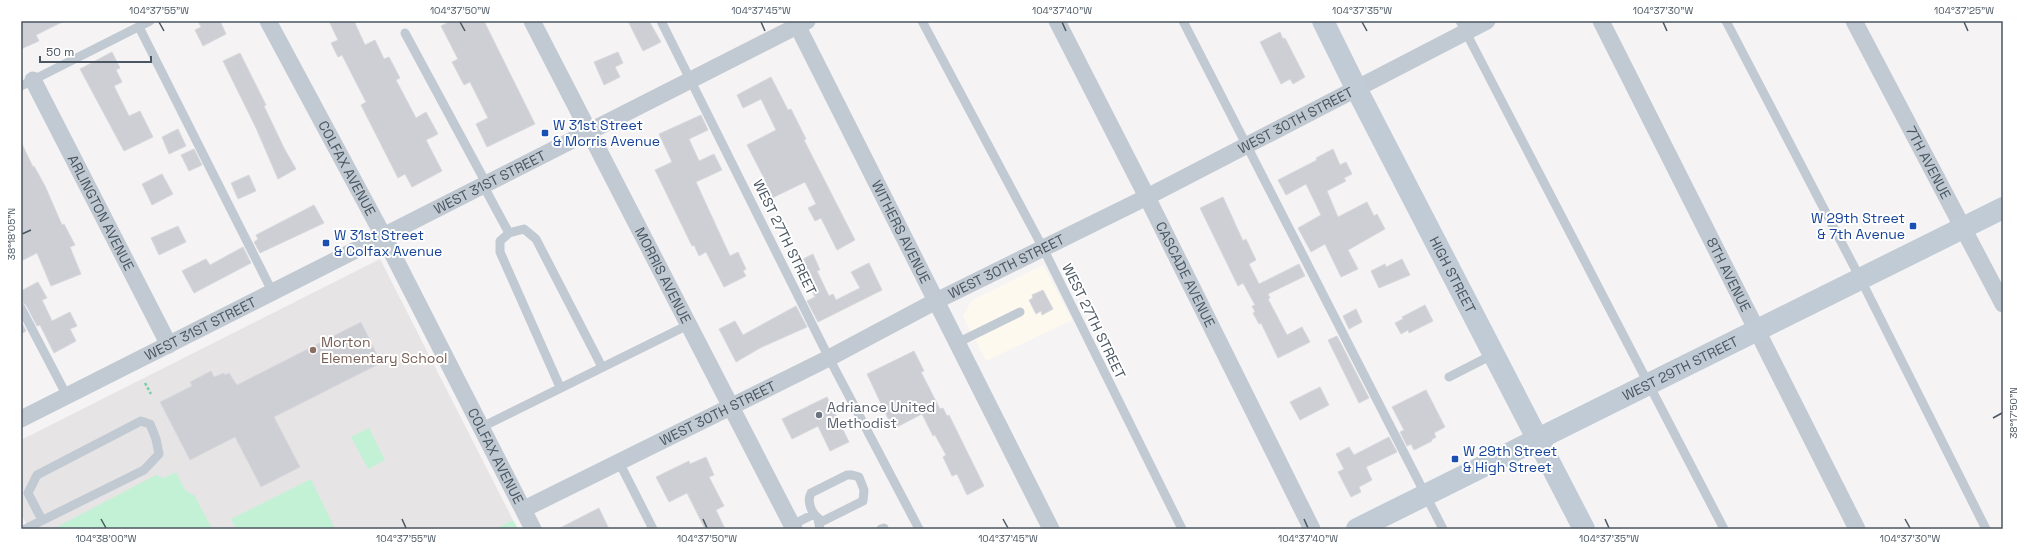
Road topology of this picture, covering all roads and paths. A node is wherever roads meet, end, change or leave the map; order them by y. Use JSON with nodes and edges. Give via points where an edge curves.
{"nodes":[{"id":1,"x":150,"y":21,"type":"edge"},
{"id":2,"x":268,"y":21,"type":"edge"},
{"id":3,"x":532,"y":21,"type":"edge"},
{"id":4,"x":661,"y":21,"type":"edge"},
{"id":5,"x":922,"y":21,"type":"edge"},
{"id":6,"x":1056,"y":21,"type":"edge"},
{"id":7,"x":1184,"y":21,"type":"edge"},
{"id":8,"x":1323,"y":21,"type":"edge"},
{"id":9,"x":1487,"y":21,"type":"edge"},
{"id":10,"x":1601,"y":21,"type":"edge"},
{"id":11,"x":1726,"y":21,"type":"edge"},
{"id":12,"x":1854,"y":21,"type":"edge"},
{"id":13,"x":800,"y":23,"type":"edge"},
{"id":14,"x":139,"y":27,"type":"junction"},
{"id":15,"x":1462,"y":27,"type":"edge"},
{"id":16,"x":405,"y":33,"type":"dead end"},
{"id":17,"x":692,"y":80,"type":"junction"},
{"id":18,"x":27,"y":83,"type":"edge"},
{"id":19,"x":1356,"y":88,"type":"junction"},
{"id":20,"x":588,"y":132,"type":"junction"},
{"id":21,"x":1247,"y":144,"type":"junction"},
{"id":22,"x":484,"y":184,"type":"junction"},
{"id":23,"x":1147,"y":197,"type":"junction"},
{"id":24,"x":2003,"y":208,"type":"edge"},
{"id":25,"x":1964,"y":228,"type":"junction"},
{"id":26,"x":509,"y":233,"type":"junction"},
{"id":27,"x":384,"y":237,"type":"junction"},
{"id":28,"x":1042,"y":248,"type":"junction"},
{"id":29,"x":1860,"y":278,"type":"junction"},
{"id":30,"x":273,"y":293,"type":"junction"},
{"id":31,"x":936,"y":301,"type":"junction"},
{"id":32,"x":2003,"y":304,"type":"edge"},
{"id":33,"x":21,"y":308,"type":"edge"},
{"id":34,"x":1020,"y":312,"type":"dead end"},
{"id":35,"x":690,"y":324,"type":"junction"},
{"id":36,"x":1757,"y":331,"type":"junction"},
{"id":37,"x":958,"y":343,"type":"junction"},
{"id":38,"x":169,"y":345,"type":"junction"},
{"id":39,"x":1494,"y":354,"type":"junction"},
{"id":40,"x":829,"y":358,"type":"junction"},
{"id":41,"x":602,"y":367,"type":"junction"},
{"id":42,"x":1449,"y":377,"type":"dead end"},
{"id":43,"x":145,"y":383,"type":"dead end"},
{"id":44,"x":1649,"y":383,"type":"junction"},
{"id":45,"x":560,"y":388,"type":"junction"},
{"id":46,"x":151,"y":394,"type":"dead end"},
{"id":47,"x":67,"y":396,"type":"junction"},
{"id":48,"x":730,"y":406,"type":"junction"},
{"id":49,"x":21,"y":419,"type":"edge"},
{"id":50,"x":482,"y":427,"type":"junction"},
{"id":51,"x":1538,"y":439,"type":"junction"},
{"id":52,"x":619,"y":462,"type":"junction"},
{"id":53,"x":1425,"y":495,"type":"junction"},
{"id":54,"x":524,"y":509,"type":"junction"},
{"id":55,"x":816,"y":516,"type":"junction"},
{"id":56,"x":42,"y":520,"type":"junction"},
{"id":57,"x":793,"y":527,"type":"edge"},
{"id":58,"x":25,"y":529,"type":"edge"},
{"id":59,"x":534,"y":529,"type":"edge"},
{"id":60,"x":653,"y":529,"type":"edge"},
{"id":61,"x":820,"y":529,"type":"edge"},
{"id":62,"x":919,"y":529,"type":"edge"},
{"id":63,"x":1051,"y":529,"type":"edge"},
{"id":64,"x":1182,"y":529,"type":"edge"},
{"id":65,"x":1312,"y":529,"type":"edge"},
{"id":66,"x":1357,"y":529,"type":"edge"},
{"id":67,"x":1443,"y":529,"type":"edge"},
{"id":68,"x":1584,"y":529,"type":"edge"},
{"id":69,"x":1724,"y":529,"type":"edge"},
{"id":70,"x":1857,"y":529,"type":"edge"},
{"id":71,"x":1986,"y":529,"type":"edge"}],
"edges":[{"from":1,"to":14,"type":"lane"},
{"from":2,"to":27,"type":"street","name":"COLFAX AVENUE"},
{"from":3,"to":20,"type":"street","name":"MORRIS AVENUE"},
{"from":4,"to":17,"type":"lane","name":"WEST 27TH STREET"},
{"from":5,"to":28,"type":"lane","name":"WEST 27TH STREET"},
{"from":6,"to":23,"type":"street","name":"CASCADE AVENUE"},
{"from":7,"to":21,"type":"lane"},
{"from":8,"to":19,"type":"street","name":"HIGH STREET"},
{"from":9,"to":15,"type":"street","name":"WEST 30TH STREET"},
{"from":10,"to":36,"type":"street","name":"8TH AVENUE"},
{"from":11,"to":29,"type":"lane"},
{"from":12,"to":25,"type":"street","name":"7TH AVENUE"},
{"from":13,"to":17,"type":"street","name":"WEST 31ST STREET"},
{"from":13,"to":31,"type":"street","name":"WITHERS AVENUE"},
{"from":14,"to":18,"type":"lane"},
{"from":14,"to":30,"type":"lane"},
{"from":15,"to":19,"type":"street","name":"WEST 30TH STREET"},
{"from":15,"to":44,"type":"lane"},
{"from":16,"to":22,"type":"lane"},
{"from":17,"to":20,"type":"street","name":"WEST 31ST STREET"},
{"from":17,"to":40,"type":"lane","name":"WEST 27TH STREET"},
{"from":18,"to":38,"type":"street","name":"ARLINGTON AVENUE"},
{"from":19,"to":21,"type":"street","name":"WEST 30TH STREET"},
{"from":19,"to":39,"type":"street","name":"HIGH STREET"},
{"from":20,"to":22,"type":"street","name":"WEST 31ST STREET"},
{"from":20,"to":35,"type":"street","name":"MORRIS AVENUE"},
{"from":21,"to":23,"type":"street","name":"WEST 30TH STREET"},
{"from":21,"to":53,"type":"lane"},
{"from":22,"to":26,"type":"lane"},
{"from":22,"to":27,"type":"street","name":"WEST 31ST STREET"},
{"from":23,"to":28,"type":"street","name":"WEST 30TH STREET"},
{"from":23,"to":65,"type":"street","name":"CASCADE AVENUE"},
{"from":24,"to":25,"type":"street","name":"WEST 29TH STREET"},
{"from":25,"to":29,"type":"street","name":"WEST 29TH STREET"},
{"from":25,"to":32,"type":"street","name":"7TH AVENUE"},
{"from":26,"to":41,"type":"lane","via":[[524,229],[536,240]]},
{"from":26,"to":45,"type":"lane","via":[[500,241],[500,252]]},
{"from":27,"to":30,"type":"street","name":"WEST 31ST STREET"},
{"from":27,"to":50,"type":"street","name":"COLFAX AVENUE"},
{"from":28,"to":31,"type":"street","name":"WEST 30TH STREET"},
{"from":28,"to":64,"type":"lane","name":"WEST 27TH STREET"},
{"from":29,"to":36,"type":"street","name":"WEST 29TH STREET"},
{"from":29,"to":71,"type":"lane"},
{"from":30,"to":38,"type":"street","name":"WEST 31ST STREET"},
{"from":31,"to":37,"type":"street","name":"WITHERS AVENUE"},
{"from":31,"to":40,"type":"street","name":"WEST 30TH STREET"},
{"from":33,"to":47,"type":"lane"},
{"from":34,"to":37,"type":"lane"},
{"from":35,"to":41,"type":"lane"},
{"from":35,"to":48,"type":"street","name":"MORRIS AVENUE"},
{"from":36,"to":44,"type":"street","name":"WEST 29TH STREET"},
{"from":36,"to":70,"type":"street","name":"8TH AVENUE"},
{"from":37,"to":63,"type":"street","name":"WITHERS AVENUE"},
{"from":38,"to":47,"type":"street","name":"WEST 31ST STREET"},
{"from":39,"to":42,"type":"lane"},
{"from":39,"to":51,"type":"street","name":"HIGH STREET"},
{"from":40,"to":48,"type":"street","name":"WEST 30TH STREET"},
{"from":40,"to":62,"type":"lane","name":"WEST 27TH STREET"},
{"from":41,"to":45,"type":"lane"},
{"from":43,"to":46,"type":"path"},
{"from":44,"to":51,"type":"street","name":"WEST 29TH STREET"},
{"from":44,"to":69,"type":"lane"},
{"from":45,"to":50,"type":"lane"},
{"from":47,"to":49,"type":"street","name":"WEST 31ST STREET"},
{"from":48,"to":52,"type":"street","name":"WEST 30TH STREET"},
{"from":48,"to":57,"type":"street","name":"MORRIS AVENUE"},
{"from":50,"to":54,"type":"street","name":"COLFAX AVENUE"},
{"from":51,"to":53,"type":"street","name":"WEST 29TH STREET"},
{"from":51,"to":68,"type":"street","name":"HIGH STREET"},
{"from":52,"to":54,"type":"street","name":"WEST 30TH STREET"},
{"from":52,"to":60,"type":"lane"},
{"from":53,"to":66,"type":"street","name":"WEST 29TH STREET"},
{"from":53,"to":67,"type":"lane"},
{"from":54,"to":59,"type":"street","name":"COLFAX AVENUE"},
{"from":55,"to":55,"type":"lane","via":[[823,521],[830,519],[863,501],[864,490],[859,477],[846,475],[811,493],[809,503]]},
{"from":55,"to":57,"type":"lane"},
{"from":55,"to":61,"type":"lane"},
{"from":56,"to":56,"type":"lane","via":[[144,470],[159,454],[150,424],[141,421],[37,475],[28,493]]},
{"from":56,"to":58,"type":"lane"}]}
